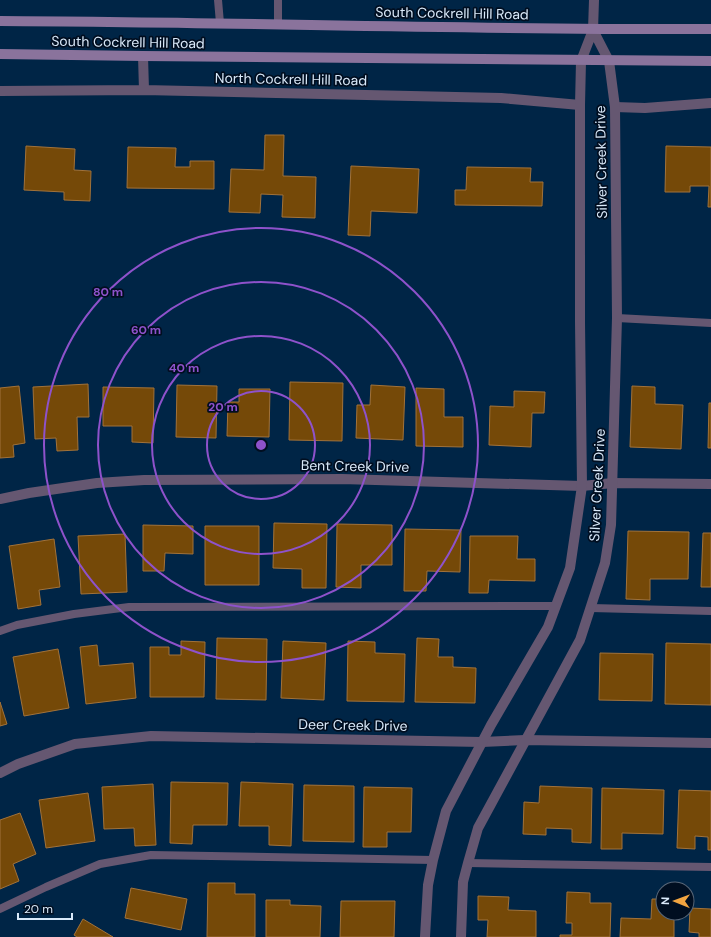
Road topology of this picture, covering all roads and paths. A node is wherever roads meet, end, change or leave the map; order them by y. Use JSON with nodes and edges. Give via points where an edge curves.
{"nodes":[{"id":1,"x":218,"y":0,"type":"edge"},
{"id":2,"x":278,"y":0,"type":"edge"},
{"id":3,"x":594,"y":0,"type":"edge"},
{"id":4,"x":0,"y":20,"type":"edge"},
{"id":5,"x":220,"y":23,"type":"junction"},
{"id":6,"x":278,"y":24,"type":"junction"},
{"id":7,"x":711,"y":29,"type":"edge"},
{"id":8,"x":593,"y":30,"type":"junction"},
{"id":9,"x":0,"y":54,"type":"edge"},
{"id":10,"x":143,"y":56,"type":"junction"},
{"id":11,"x":581,"y":60,"type":"junction"},
{"id":12,"x":609,"y":61,"type":"junction"},
{"id":13,"x":711,"y":61,"type":"edge"},
{"id":14,"x":144,"y":90,"type":"junction"},
{"id":15,"x":0,"y":91,"type":"edge"},
{"id":16,"x":711,"y":104,"type":"edge"},
{"id":17,"x":580,"y":105,"type":"junction"},
{"id":18,"x":614,"y":107,"type":"junction"},
{"id":19,"x":617,"y":318,"type":"junction"},
{"id":20,"x":711,"y":323,"type":"edge"},
{"id":21,"x":613,"y":483,"type":"junction"},
{"id":22,"x":711,"y":484,"type":"edge"},
{"id":23,"x":582,"y":486,"type":"junction"},
{"id":24,"x":0,"y":499,"type":"edge"},
{"id":25,"x":555,"y":606,"type":"junction"},
{"id":26,"x":591,"y":608,"type":"junction"},
{"id":27,"x":711,"y":611,"type":"edge"},
{"id":28,"x":0,"y":631,"type":"edge"},
{"id":29,"x":525,"y":740,"type":"junction"},
{"id":30,"x":482,"y":742,"type":"junction"},
{"id":31,"x":711,"y":743,"type":"edge"},
{"id":32,"x":0,"y":773,"type":"edge"},
{"id":33,"x":433,"y":860,"type":"junction"},
{"id":34,"x":468,"y":863,"type":"junction"},
{"id":35,"x":711,"y":867,"type":"edge"},
{"id":36,"x":0,"y":909,"type":"edge"},
{"id":37,"x":425,"y":937,"type":"edge"},
{"id":38,"x":461,"y":937,"type":"edge"}],
"edges":[{"from":1,"to":5,"type":"lane"},
{"from":2,"to":6,"type":"lane"},
{"from":3,"to":8,"type":"street","name":"Silver Creek Drive"},
{"from":4,"to":5,"type":"main road","name":"South Cockrell Hill Road"},
{"from":5,"to":6,"type":"main road","name":"South Cockrell Hill Road"},
{"from":6,"to":8,"type":"main road","name":"South Cockrell Hill Road"},
{"from":7,"to":8,"type":"main road","name":"South Cockrell Hill Road"},
{"from":8,"to":11,"type":"street","name":"Silver Creek Drive"},
{"from":8,"to":12,"type":"street","name":"Silver Creek Drive"},
{"from":9,"to":10,"type":"main road","name":"South Cockrell Hill Road"},
{"from":10,"to":11,"type":"main road","name":"South Cockrell Hill Road"},
{"from":10,"to":14,"type":"street"},
{"from":11,"to":12,"type":"main road","name":"South Cockrell Hill Road"},
{"from":11,"to":17,"type":"street","name":"Silver Creek Drive"},
{"from":12,"to":13,"type":"main road","name":"South Cockrell Hill Road"},
{"from":12,"to":18,"type":"street","name":"Silver Creek Drive"},
{"from":14,"to":15,"type":"street","name":"North Cockrell Hill Road"},
{"from":14,"to":17,"type":"street","name":"North Cockrell Hill Road","via":[[501,98]]},
{"from":16,"to":18,"type":"street"},
{"from":17,"to":23,"type":"street","name":"Silver Creek Drive"},
{"from":18,"to":19,"type":"street","name":"Silver Creek Drive"},
{"from":19,"to":20,"type":"lane"},
{"from":19,"to":21,"type":"street","name":"Silver Creek Drive"},
{"from":21,"to":22,"type":"street","name":"Bent Creek Drive"},
{"from":21,"to":23,"type":"street","name":"Bent Creek Drive"},
{"from":21,"to":26,"type":"street","name":"Silver Creek Drive","via":[[611,525],[605,563]]},
{"from":23,"to":24,"type":"street","name":"Bent Creek Drive","via":[[342,479],[144,480],[98,483]]},
{"from":23,"to":25,"type":"street","name":"Silver Creek Drive","via":[[570,568]]},
{"from":25,"to":28,"type":"lane","via":[[129,607],[74,614],[17,625]]},
{"from":25,"to":30,"type":"street","name":"Silver Creek Drive","via":[[548,627]]},
{"from":26,"to":27,"type":"lane"},
{"from":26,"to":29,"type":"street","name":"Silver Creek Drive","via":[[580,640]]},
{"from":29,"to":30,"type":"street","name":"Deer Creek Drive"},
{"from":29,"to":31,"type":"street","name":"Deer Creek Drive"},
{"from":29,"to":34,"type":"street","name":"Silver Creek Drive","via":[[478,828]]},
{"from":30,"to":32,"type":"street","name":"Deer Creek Drive","via":[[151,736],[75,744]]},
{"from":30,"to":33,"type":"street","name":"Silver Creek Drive","via":[[446,811]]},
{"from":33,"to":36,"type":"lane","via":[[152,855],[100,864]]},
{"from":33,"to":37,"type":"street","name":"Silver Creek Drive","via":[[428,885]]},
{"from":34,"to":35,"type":"lane"},
{"from":34,"to":38,"type":"street","name":"Silver Creek Drive","via":[[463,882]]}]}
